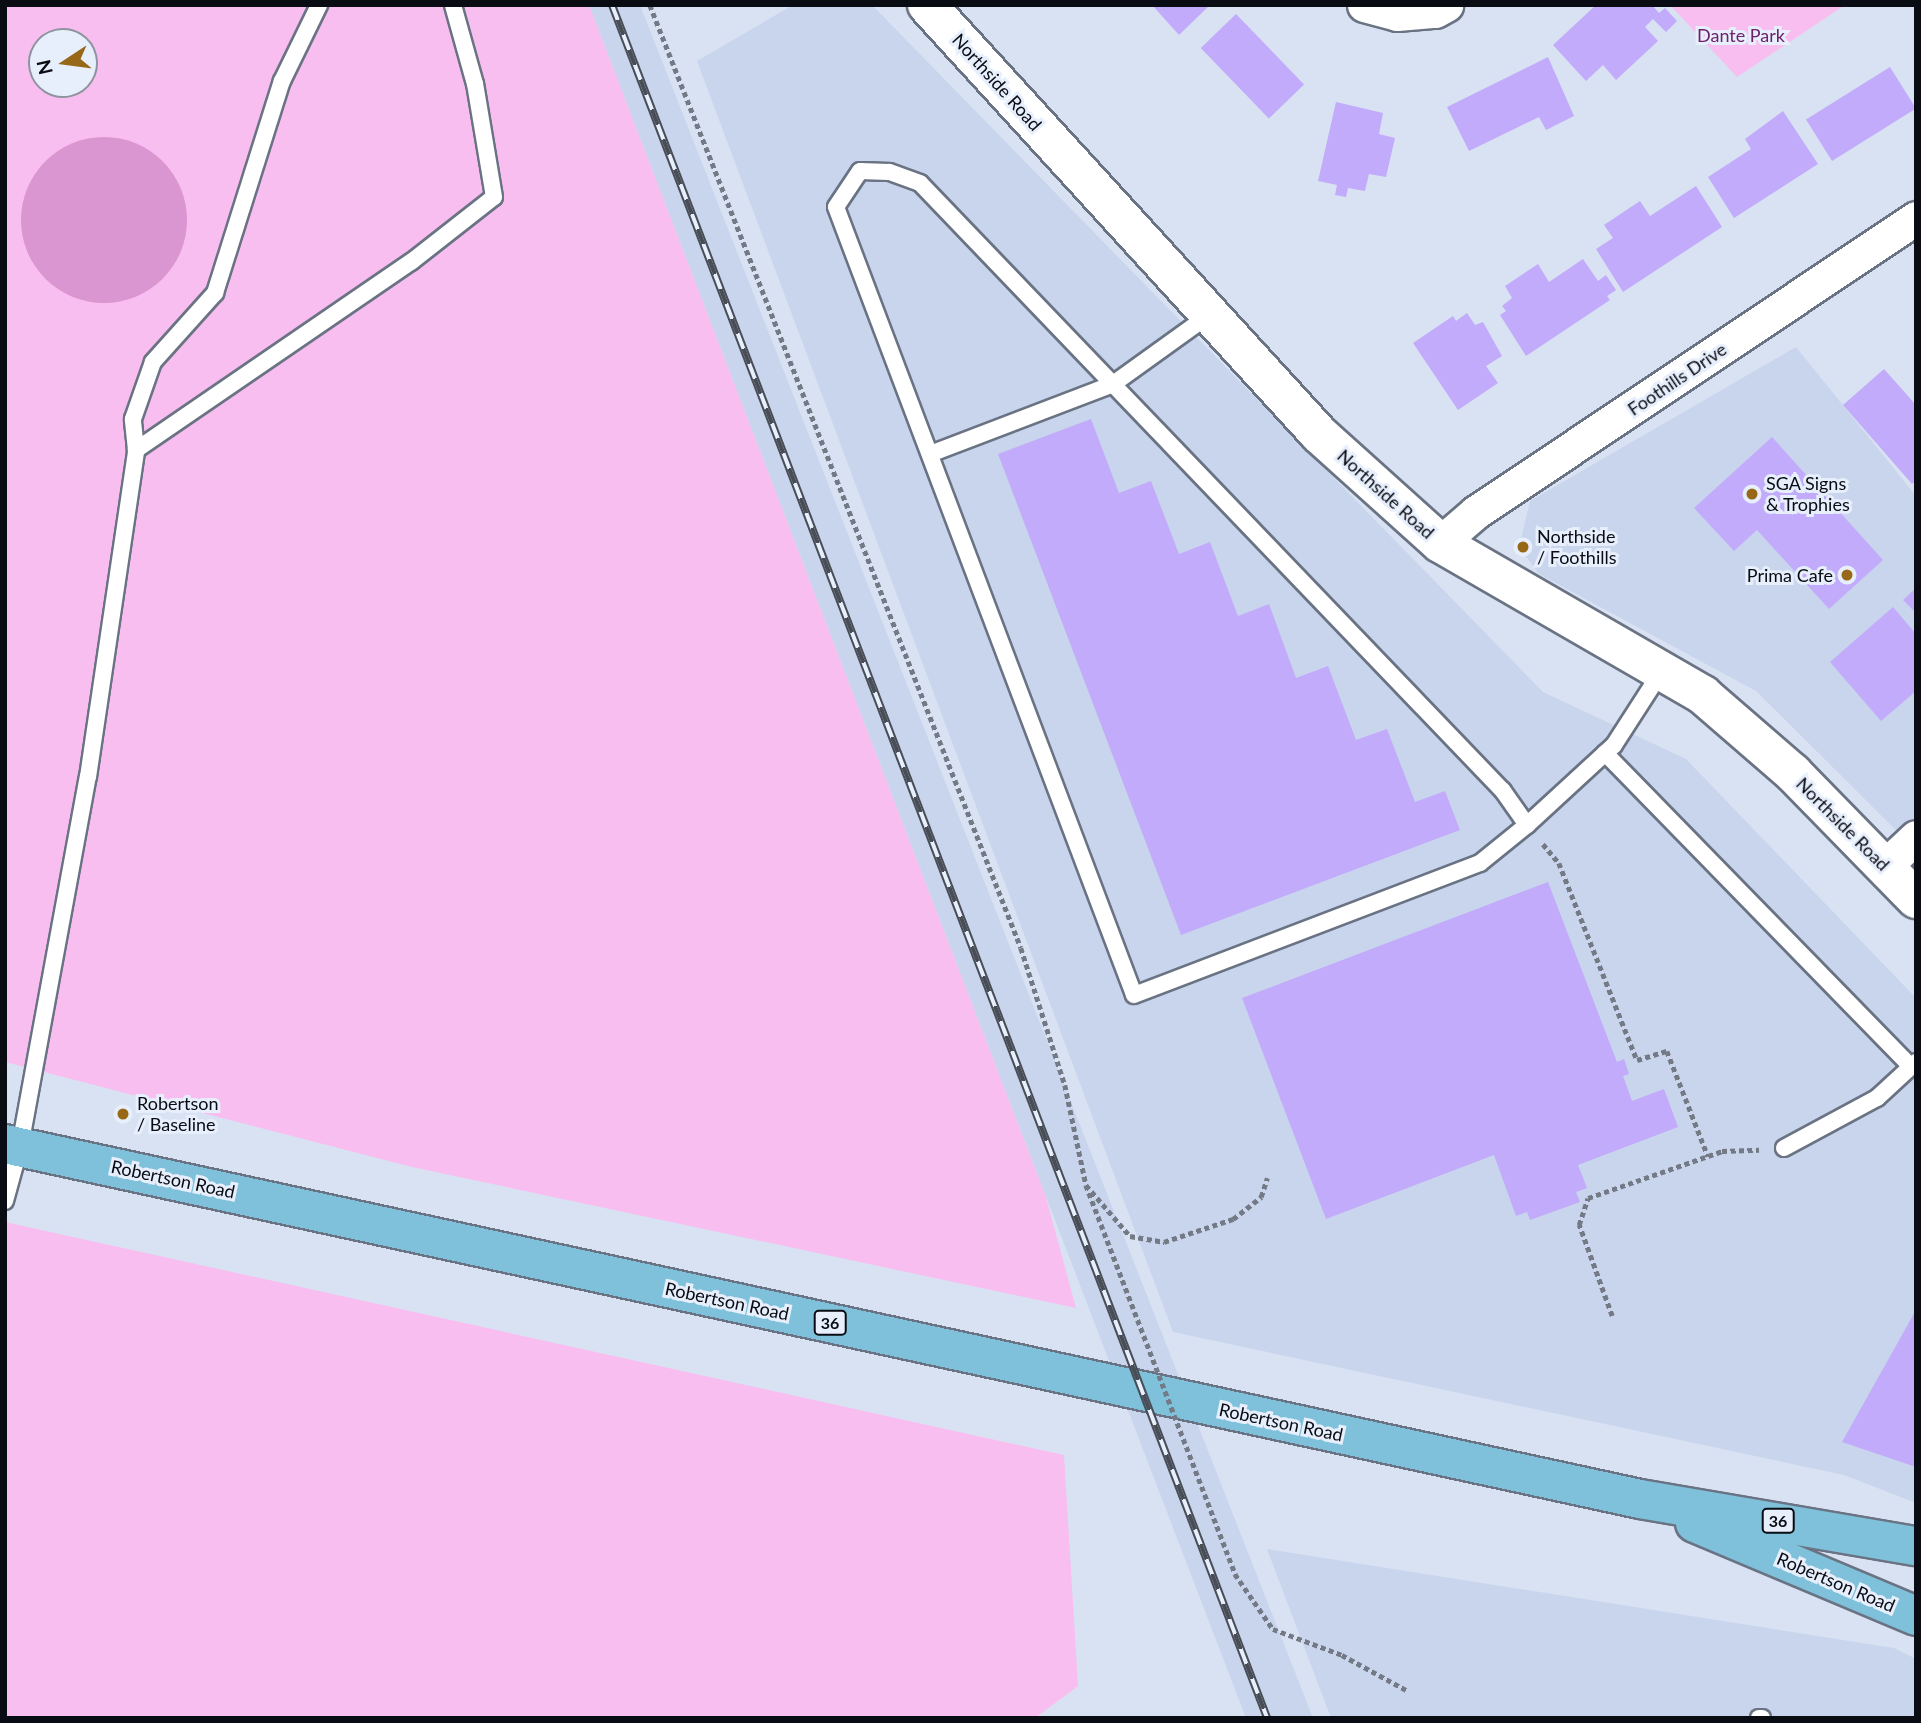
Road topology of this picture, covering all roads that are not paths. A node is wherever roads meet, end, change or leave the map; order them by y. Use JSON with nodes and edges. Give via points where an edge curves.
{"nodes":[{"id":1,"x":319,"y":5,"type":"edge"},
{"id":2,"x":453,"y":5,"type":"edge"},
{"id":3,"x":927,"y":5,"type":"edge"},
{"id":4,"x":1364,"y":5,"type":"edge"},
{"id":5,"x":1446,"y":5,"type":"edge"},
{"id":6,"x":1916,"y":218,"type":"edge"},
{"id":7,"x":1209,"y":315,"type":"junction"},
{"id":8,"x":1113,"y":384,"type":"junction"},
{"id":9,"x":135,"y":450,"type":"junction"},
{"id":10,"x":930,"y":454,"type":"junction"},
{"id":11,"x":1440,"y":543,"type":"junction"},
{"id":12,"x":1661,"y":672,"type":"junction"},
{"id":13,"x":1605,"y":753,"type":"junction"},
{"id":14,"x":1527,"y":825,"type":"junction"},
{"id":15,"x":1916,"y":837,"type":"edge"},
{"id":16,"x":1885,"y":866,"type":"junction"},
{"id":17,"x":1916,"y":899,"type":"edge"},
{"id":18,"x":1913,"y":1064,"type":"edge"},
{"id":19,"x":10,"y":1143,"type":"edge"},
{"id":20,"x":1784,"y":1149,"type":"road end"},
{"id":21,"x":5,"y":1201,"type":"edge"},
{"id":22,"x":1640,"y":1499,"type":"junction"},
{"id":23,"x":1916,"y":1546,"type":"edge"},
{"id":24,"x":1916,"y":1616,"type":"edge"}],
"edges":[{"from":1,"to":9,"type":"lane","via":[[282,80],[215,293],[153,362],[133,419]]},
{"from":2,"to":9,"type":"lane","via":[[475,84],[494,197],[411,262]]},
{"from":3,"to":7,"type":"street","name":"Northside Road"},
{"from":4,"to":5,"type":"street","via":[[1397,13],[1435,11]]},
{"from":6,"to":11,"type":"street","name":"Foothills Drive","via":[[1476,512]]},
{"from":7,"to":8,"type":"lane"},
{"from":7,"to":11,"type":"street","name":"Northside Road","via":[[1319,434]]},
{"from":8,"to":10,"type":"lane"},
{"from":8,"to":10,"type":"lane","via":[[920,183],[889,172],[860,171],[836,207]]},
{"from":8,"to":14,"type":"lane","via":[[1503,791]]},
{"from":9,"to":19,"type":"lane","via":[[88,778]]},
{"from":10,"to":14,"type":"lane","via":[[1134,995],[1480,863]]},
{"from":11,"to":12,"type":"street","name":"Northside Road"},
{"from":12,"to":13,"type":"lane"},
{"from":12,"to":16,"type":"street","name":"Northside Road","via":[[1703,695],[1793,773]]},
{"from":13,"to":14,"type":"lane"},
{"from":13,"to":18,"type":"lane"},
{"from":15,"to":16,"type":"street"},
{"from":16,"to":17,"type":"street","name":"Northside Road"},
{"from":18,"to":20,"type":"lane","via":[[1877,1098]]},
{"from":19,"to":21,"type":"lane"},
{"from":19,"to":22,"type":"main road","name":"Robertson Road","number":"36"},
{"from":22,"to":23,"type":"main road","name":"Robertson Road","number":"36"},
{"from":22,"to":24,"type":"main road","name":"Robertson Road","number":"36"}]}
